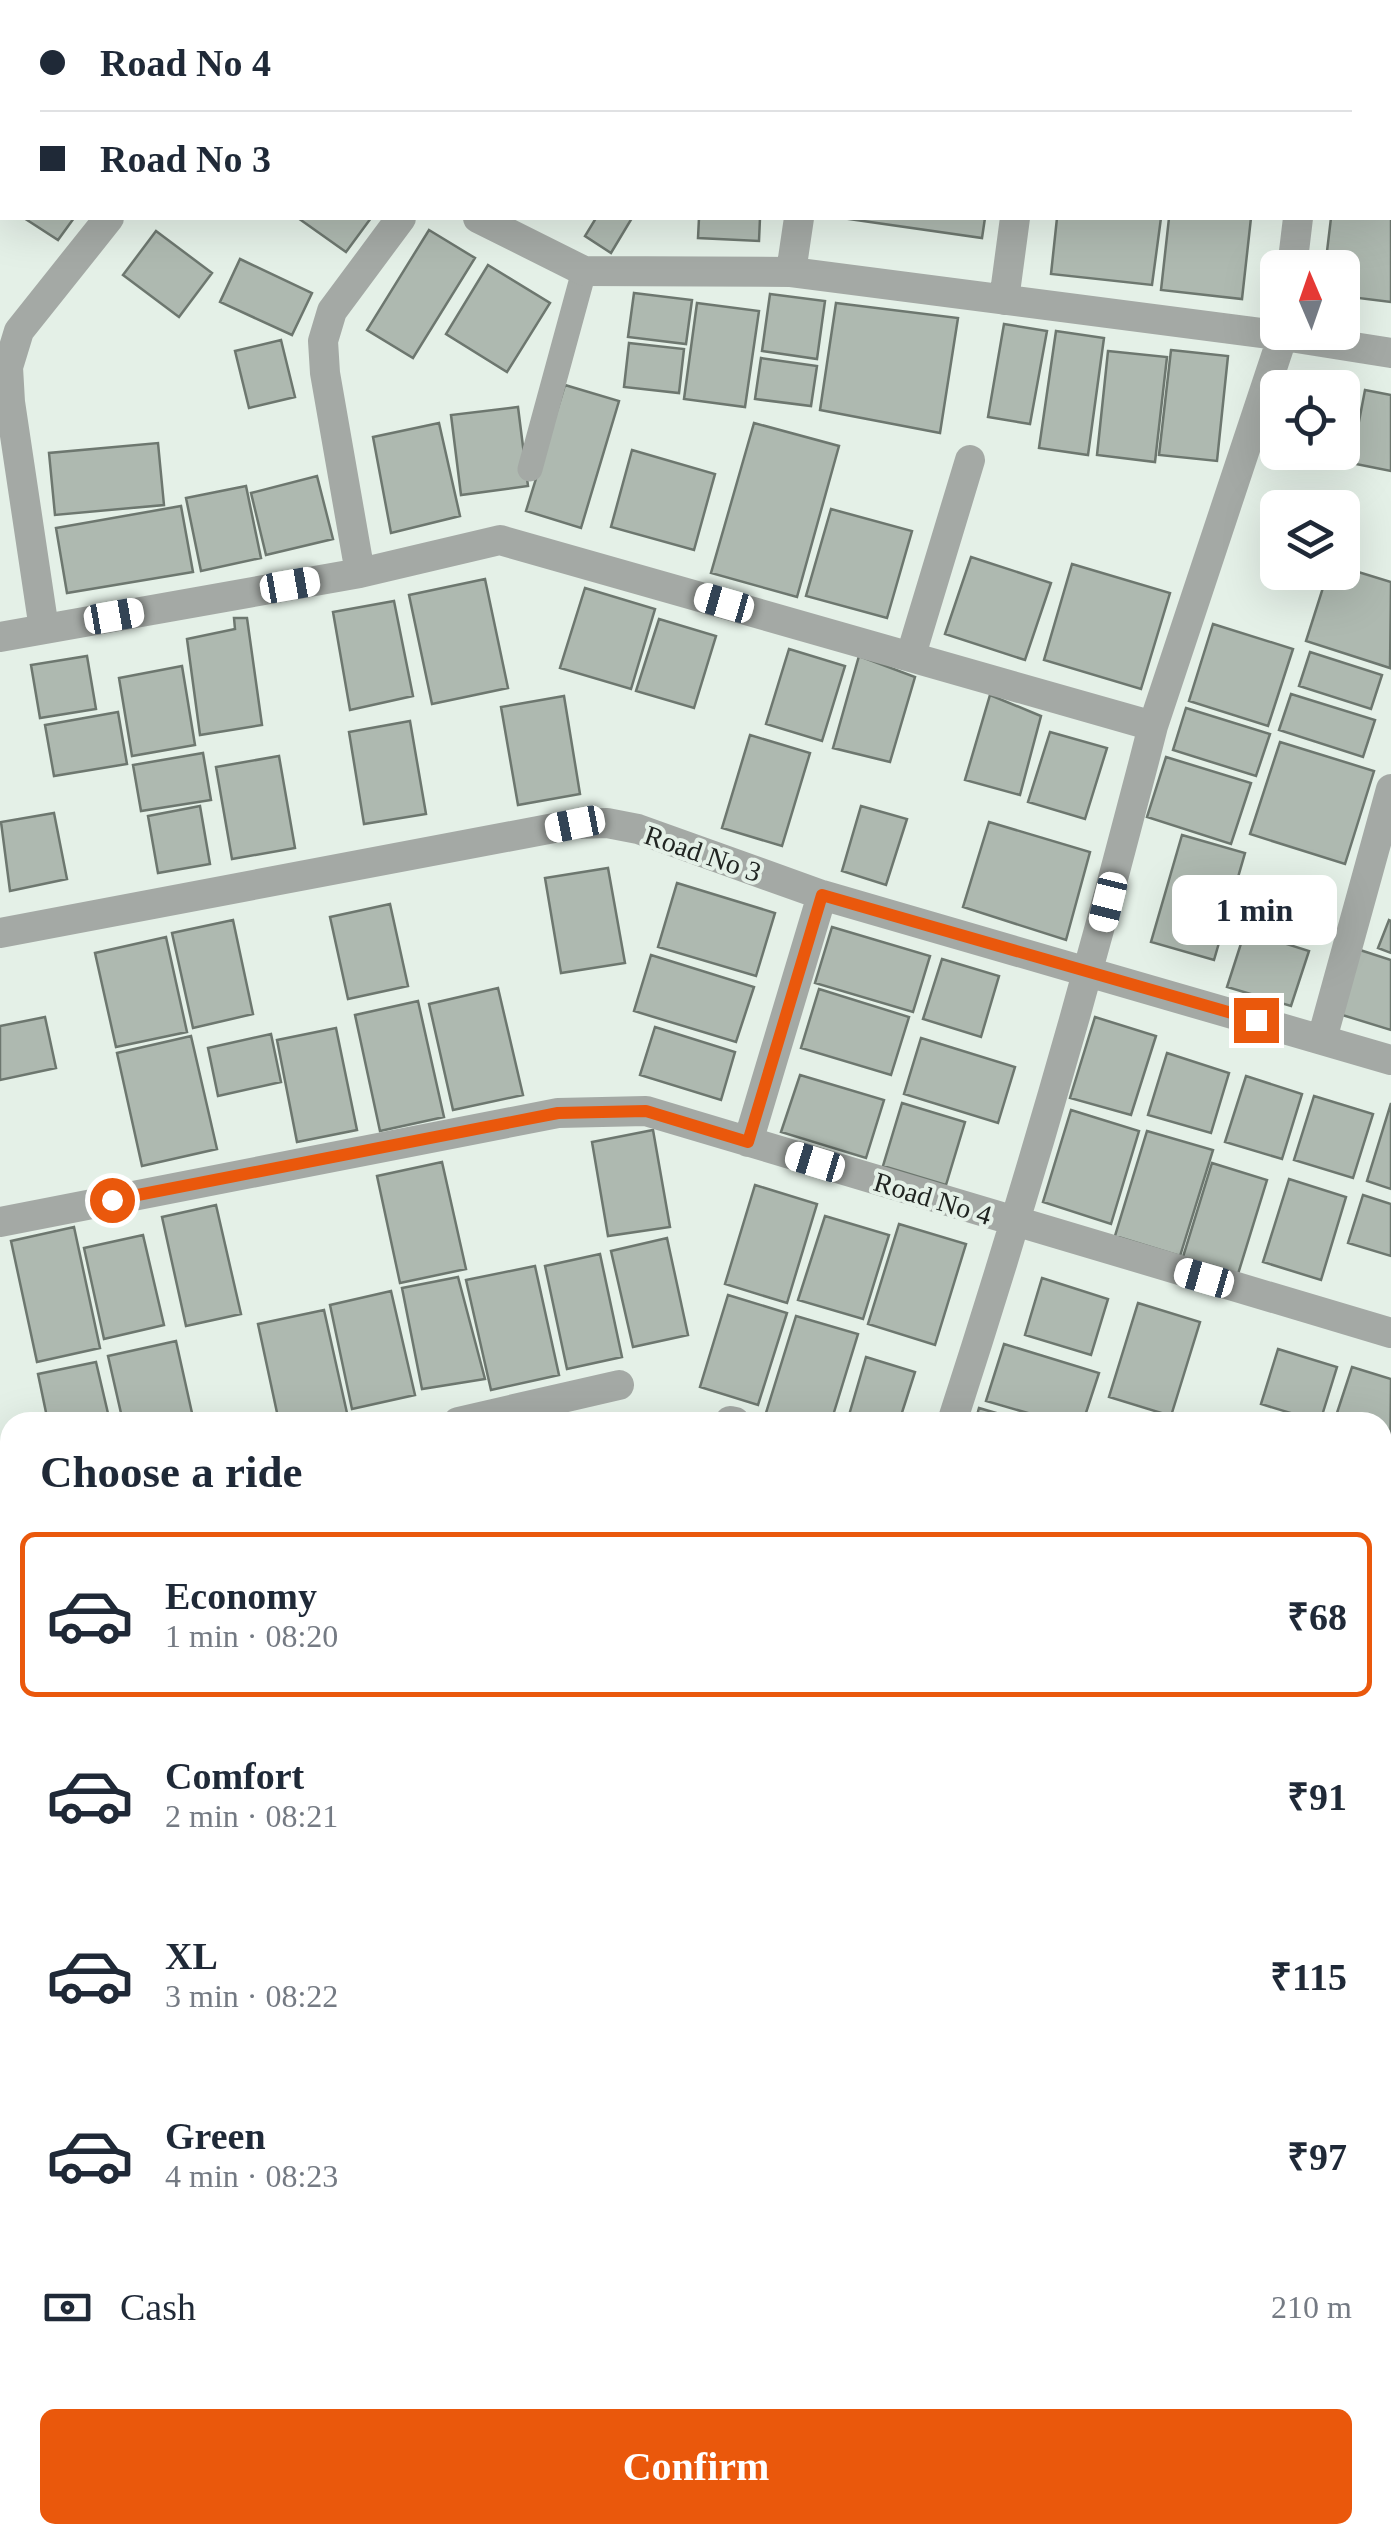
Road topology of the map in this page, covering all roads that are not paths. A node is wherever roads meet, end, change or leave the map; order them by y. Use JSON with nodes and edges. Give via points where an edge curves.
{"nodes":[{"id":1,"x":107,"y":220,"type":"edge"},
{"id":2,"x":400,"y":220,"type":"edge"},
{"id":3,"x":482,"y":220,"type":"edge"},
{"id":4,"x":799,"y":220,"type":"edge"},
{"id":5,"x":1015,"y":220,"type":"edge"},
{"id":6,"x":1298,"y":220,"type":"edge"},
{"id":7,"x":1294,"y":250,"type":"edge"},
{"id":8,"x":584,"y":271,"type":"junction"},
{"id":9,"x":791,"y":272,"type":"junction"},
{"id":10,"x":1004,"y":300,"type":"junction"},
{"id":11,"x":1260,"y":331,"type":"edge"},
{"id":12,"x":1360,"y":347,"type":"edge"},
{"id":13,"x":1279,"y":350,"type":"edge"},
{"id":14,"x":1391,"y":353,"type":"edge"},
{"id":15,"x":970,"y":460,"type":"dead end"},
{"id":16,"x":530,"y":469,"type":"dead end"},
{"id":17,"x":360,"y":573,"type":"junction"},
{"id":18,"x":44,"y":628,"type":"junction"},
{"id":19,"x":0,"y":636,"type":"edge"},
{"id":20,"x":912,"y":656,"type":"junction"},
{"id":21,"x":1153,"y":726,"type":"junction"},
{"id":22,"x":1391,"y":789,"type":"edge"},
{"id":23,"x":822,"y":895,"type":"junction"},
{"id":24,"x":0,"y":933,"type":"edge"},
{"id":25,"x":1090,"y":972,"type":"junction"},
{"id":26,"x":1322,"y":1039,"type":"junction"},
{"id":27,"x":1391,"y":1060,"type":"edge"},
{"id":28,"x":748,"y":1142,"type":"junction"},
{"id":29,"x":0,"y":1222,"type":"edge"},
{"id":30,"x":1016,"y":1223,"type":"junction"},
{"id":31,"x":1391,"y":1332,"type":"edge"},
{"id":32,"x":620,"y":1385,"type":"dead end"},
{"id":33,"x":502,"y":1412,"type":"edge"},
{"id":34,"x":955,"y":1412,"type":"edge"}],
"edges":[{"from":1,"to":18,"type":"street","via":[[19,330],[8,368]]},
{"from":2,"to":17,"type":"street","via":[[332,311],[323,340]]},
{"from":3,"to":8,"type":"street"},
{"from":4,"to":9,"type":"street"},
{"from":5,"to":10,"type":"street"},
{"from":6,"to":7,"type":"street"},
{"from":8,"to":9,"type":"street"},
{"from":8,"to":16,"type":"lane"},
{"from":9,"to":10,"type":"street"},
{"from":10,"to":11,"type":"street"},
{"from":12,"to":14,"type":"street"},
{"from":13,"to":21,"type":"street"},
{"from":15,"to":20,"type":"street"},
{"from":17,"to":18,"type":"street"},
{"from":17,"to":20,"type":"street","via":[[500,540]]},
{"from":18,"to":19,"type":"street"},
{"from":20,"to":21,"type":"street"},
{"from":21,"to":25,"type":"street"},
{"from":22,"to":26,"type":"street"},
{"from":23,"to":24,"type":"street","name":"Road No 3","via":[[638,829],[575,824]]},
{"from":23,"to":25,"type":"street","name":"Road No 3"},
{"from":23,"to":28,"type":"street"},
{"from":25,"to":26,"type":"street","name":"Road No 3"},
{"from":25,"to":30,"type":"street"},
{"from":26,"to":27,"type":"street","name":"Road No 3"},
{"from":28,"to":29,"type":"street","name":"Road No 4","via":[[646,1111],[558,1113]]},
{"from":28,"to":30,"type":"street","name":"Road No 4"},
{"from":30,"to":31,"type":"street","name":"Road No 4"},
{"from":30,"to":34,"type":"street"},
{"from":32,"to":33,"type":"street"}]}
